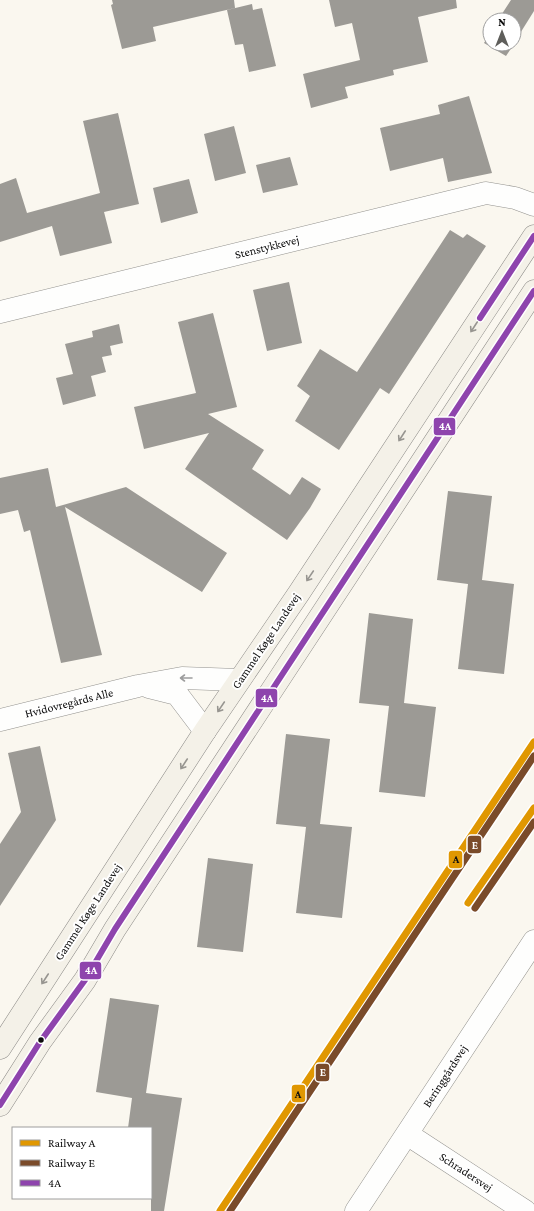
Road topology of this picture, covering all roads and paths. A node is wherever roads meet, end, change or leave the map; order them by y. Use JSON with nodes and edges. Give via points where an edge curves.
{"nodes":[{"id":1,"x":534,"y":205,"type":"edge"},
{"id":2,"x":534,"y":236,"type":"edge"},
{"id":3,"x":534,"y":291,"type":"edge"},
{"id":4,"x":0,"y":312,"type":"edge"},
{"id":5,"x":239,"y":680,"type":"junction"},
{"id":6,"x":138,"y":686,"type":"junction"},
{"id":7,"x":0,"y":720,"type":"edge"},
{"id":8,"x":205,"y":731,"type":"junction"},
{"id":9,"x":534,"y":941,"type":"edge"},
{"id":10,"x":0,"y":1048,"type":"edge"},
{"id":11,"x":0,"y":1105,"type":"edge"},
{"id":12,"x":407,"y":1134,"type":"junction"},
{"id":13,"x":356,"y":1211,"type":"edge"},
{"id":14,"x":525,"y":1211,"type":"edge"}],
"edges":[{"from":1,"to":4,"type":"street","name":"Stenstykkevej","via":[[515,198],[486,193]]},
{"from":2,"to":5,"type":"main road","name":"Gammel Køge Landevej","one_way":true},
{"from":3,"to":11,"type":"main road","via":[[119,923],[86,980],[40,1042]]},
{"from":5,"to":6,"type":"street","name":"Hvidovregårds Alle","one_way":true,"via":[[182,678]]},
{"from":5,"to":8,"type":"main road","name":"Gammel Køge Landevej","one_way":true},
{"from":6,"to":7,"type":"street","name":"Hvidovregårds Alle"},
{"from":6,"to":8,"type":"street","name":"Hvidovregårds Alle","via":[[158,688],[177,694]]},
{"from":8,"to":10,"type":"main road","name":"Gammel Køge Landevej","one_way":true},
{"from":9,"to":12,"type":"street","name":"Beringgårdsvej"},
{"from":12,"to":13,"type":"street","name":"Beringgårdsvej"},
{"from":12,"to":14,"type":"street","name":"Schradersvej"}]}
